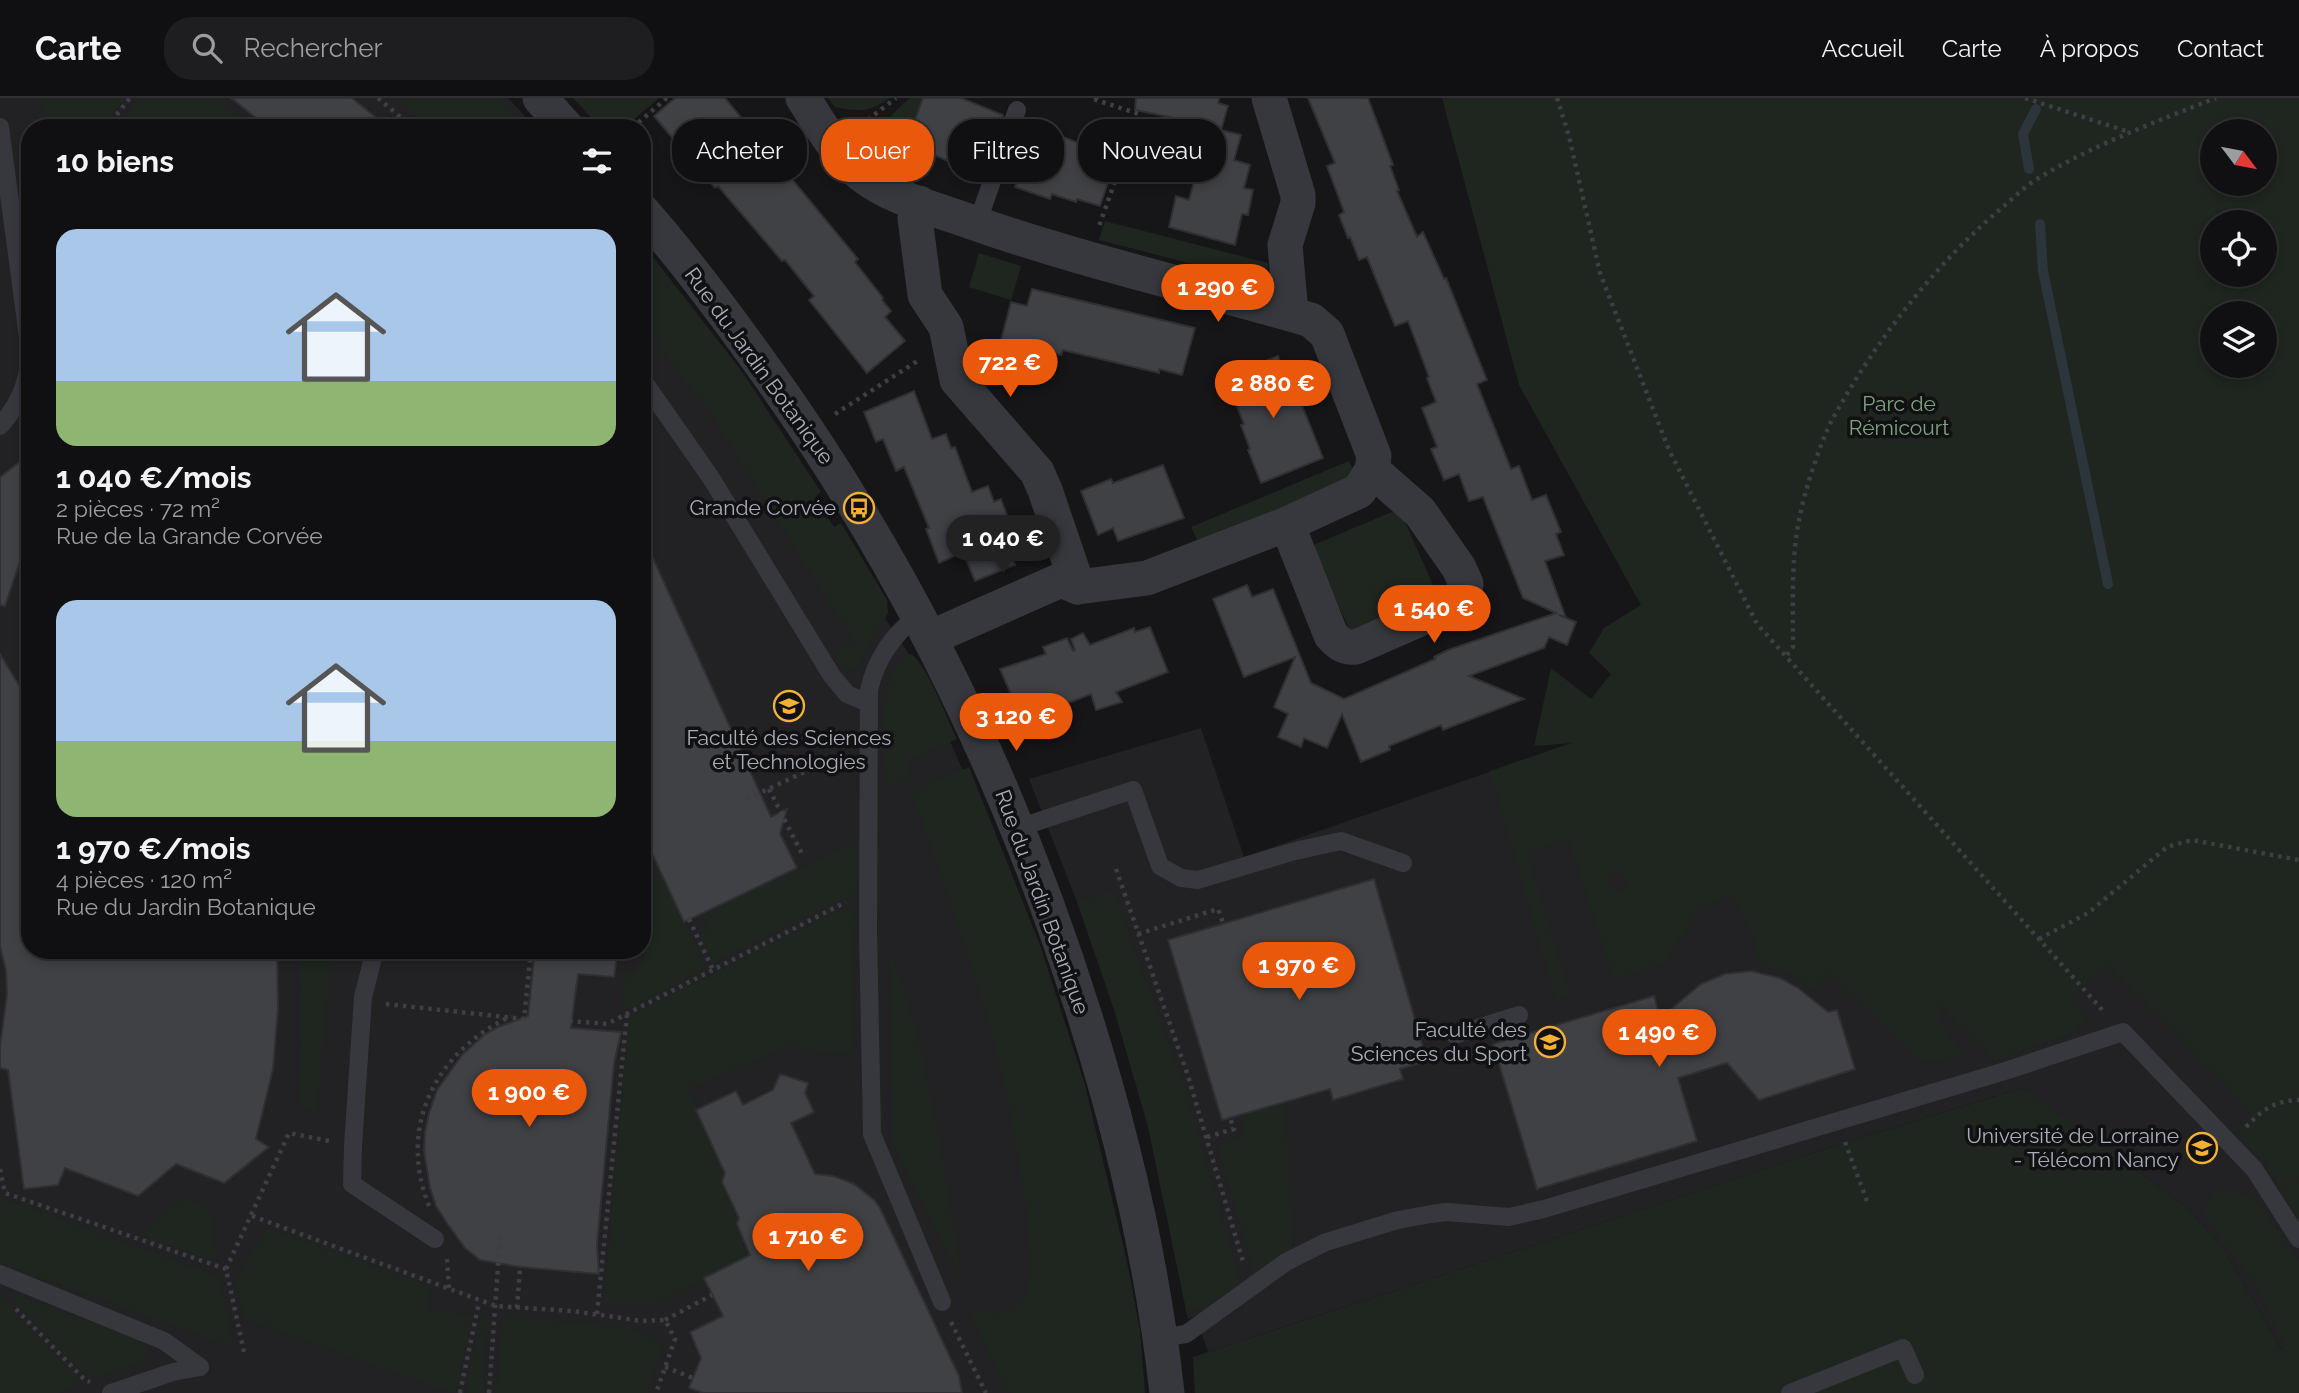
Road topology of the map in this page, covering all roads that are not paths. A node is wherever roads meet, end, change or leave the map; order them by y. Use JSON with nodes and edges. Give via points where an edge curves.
{"nodes":[{"id":1,"x":540,"y":98,"type":"edge"},
{"id":2,"x":803,"y":98,"type":"edge"},
{"id":3,"x":1269,"y":98,"type":"edge"},
{"id":4,"x":1017,"y":110,"type":"dead end"},
{"id":5,"x":559,"y":119,"type":"edge"},
{"id":6,"x":0,"y":127,"type":"edge"},
{"id":7,"x":919,"y":203,"type":"junction"},
{"id":8,"x":651,"y":222,"type":"edge"},
{"id":9,"x":977,"y":224,"type":"junction"},
{"id":10,"x":21,"y":287,"type":"edge"},
{"id":11,"x":1291,"y":314,"type":"junction"},
{"id":12,"x":651,"y":392,"type":"edge"},
{"id":13,"x":21,"y":395,"type":"edge"},
{"id":14,"x":0,"y":426,"type":"edge"},
{"id":15,"x":1372,"y":470,"type":"junction"},
{"id":16,"x":1287,"y":524,"type":"junction"},
{"id":17,"x":1078,"y":587,"type":"junction"},
{"id":18,"x":930,"y":637,"type":"junction"},
{"id":19,"x":868,"y":704,"type":"junction"},
{"id":20,"x":1018,"y":828,"type":"junction"},
{"id":21,"x":1403,"y":863,"type":"dead end"},
{"id":22,"x":373,"y":959,"type":"edge"},
{"id":23,"x":1519,"y":1015,"type":"dead end"},
{"id":24,"x":1455,"y":1035,"type":"dead end"},
{"id":25,"x":435,"y":1239,"type":"dead end"},
{"id":26,"x":2299,"y":1239,"type":"edge"},
{"id":27,"x":0,"y":1274,"type":"edge"},
{"id":28,"x":942,"y":1302,"type":"road end"},
{"id":29,"x":1160,"y":1338,"type":"junction"},
{"id":30,"x":1915,"y":1375,"type":"dead end"},
{"id":31,"x":111,"y":1393,"type":"edge"},
{"id":32,"x":1167,"y":1393,"type":"edge"},
{"id":33,"x":1790,"y":1393,"type":"edge"}],
"edges":[{"from":1,"to":5,"type":"street"},
{"from":2,"to":7,"type":"street","via":[[845,159],[862,175]]},
{"from":3,"to":11,"type":"street","via":[[1298,195],[1285,245]]},
{"from":4,"to":9,"type":"lane"},
{"from":6,"to":10,"type":"lane"},
{"from":7,"to":9,"type":"street"},
{"from":7,"to":17,"type":"street","via":[[915,218],[925,295],[946,327],[957,380],[1037,472]]},
{"from":8,"to":18,"type":"street","name":"Rue du Jardin Botanique","via":[[725,314],[808,431],[859,508]]},
{"from":9,"to":11,"type":"street"},
{"from":11,"to":15,"type":"street","via":[[1311,320],[1327,334],[1368,437],[1374,456]]},
{"from":12,"to":19,"type":"lane","via":[[712,478],[832,676],[847,694]]},
{"from":13,"to":14,"type":"lane"},
{"from":15,"to":16,"type":"street","via":[[1359,491]]},
{"from":15,"to":16,"type":"street","via":[[1420,512],[1459,568],[1466,584],[1459,602],[1348,648],[1331,635]]},
{"from":16,"to":17,"type":"street","via":[[1147,578]]},
{"from":17,"to":18,"type":"street","via":[[1070,603]]},
{"from":18,"to":19,"type":"lane","via":[[906,625],[881,656]]},
{"from":18,"to":20,"type":"street","name":"Rue du Jardin Botanique"},
{"from":19,"to":28,"type":"lane","via":[[872,1133]]},
{"from":20,"to":21,"type":"lane","via":[[1133,790],[1160,866],[1181,878],[1198,880],[1341,841]]},
{"from":20,"to":29,"type":"street","name":"Rue du Jardin Botanique","via":[[1101,1066],[1140,1224]]},
{"from":22,"to":25,"type":"lane","via":[[363,997],[352,1184]]},
{"from":23,"to":24,"type":"lane"},
{"from":26,"to":29,"type":"lane","via":[[2260,1177],[2123,1032],[1521,1214],[1446,1212],[1398,1220],[1326,1242],[1286,1262],[1186,1334]]},
{"from":27,"to":31,"type":"lane","via":[[164,1341],[200,1367]]},
{"from":29,"to":32,"type":"street","name":"Rue du Jardin Botanique"},
{"from":30,"to":33,"type":"lane","via":[[1903,1348]]}]}
